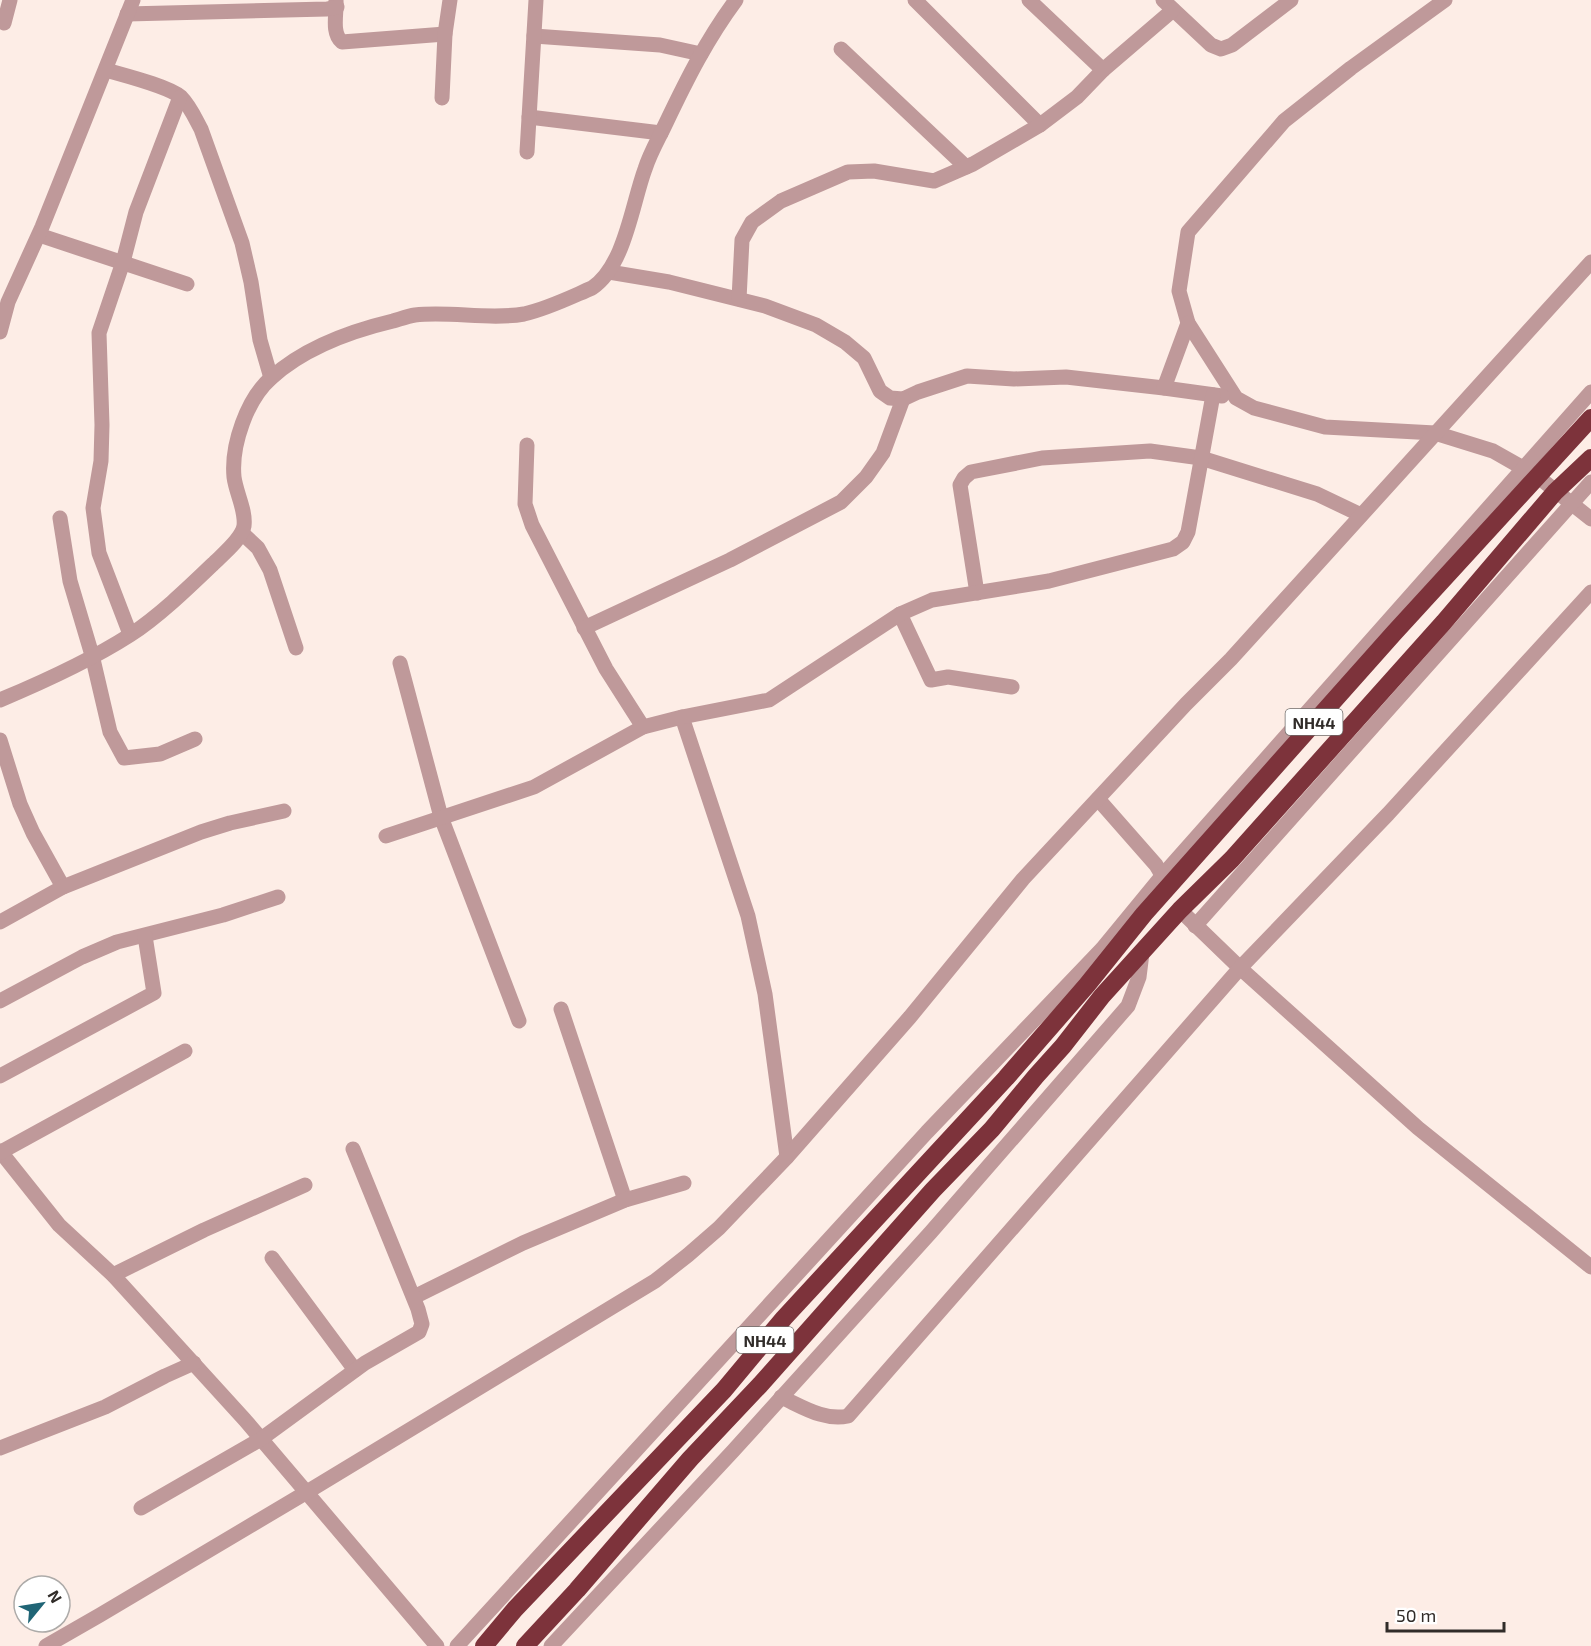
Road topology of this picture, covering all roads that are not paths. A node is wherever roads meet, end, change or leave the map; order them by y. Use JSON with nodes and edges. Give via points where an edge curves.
{"nodes":[{"id":1,"x":10,"y":0,"type":"edge"},
{"id":2,"x":450,"y":0,"type":"edge"},
{"id":3,"x":536,"y":0,"type":"edge"},
{"id":4,"x":736,"y":0,"type":"edge"},
{"id":5,"x":915,"y":0,"type":"edge"},
{"id":6,"x":1029,"y":0,"type":"edge"},
{"id":7,"x":1291,"y":0,"type":"edge"},
{"id":8,"x":1444,"y":0,"type":"edge"},
{"id":9,"x":337,"y":4,"type":"edge"},
{"id":10,"x":1168,"y":5,"type":"edge"},
{"id":11,"x":130,"y":7,"type":"edge"},
{"id":12,"x":4,"y":23,"type":"dead end"},
{"id":13,"x":445,"y":34,"type":"junction"},
{"id":14,"x":534,"y":36,"type":"junction"},
{"id":15,"x":842,"y":49,"type":"dead end"},
{"id":16,"x":701,"y":54,"type":"junction"},
{"id":17,"x":106,"y":70,"type":"junction"},
{"id":18,"x":1102,"y":70,"type":"junction"},
{"id":19,"x":180,"y":97,"type":"junction"},
{"id":20,"x":442,"y":98,"type":"dead end"},
{"id":21,"x":529,"y":117,"type":"junction"},
{"id":22,"x":1040,"y":125,"type":"junction"},
{"id":23,"x":661,"y":133,"type":"junction"},
{"id":24,"x":527,"y":152,"type":"dead end"},
{"id":25,"x":966,"y":167,"type":"junction"},
{"id":26,"x":39,"y":235,"type":"junction"},
{"id":27,"x":123,"y":262,"type":"junction"},
{"id":28,"x":1591,"y":262,"type":"edge"},
{"id":29,"x":609,"y":272,"type":"junction"},
{"id":30,"x":187,"y":285,"type":"dead end"},
{"id":31,"x":739,"y":299,"type":"junction"},
{"id":32,"x":1188,"y":323,"type":"junction"},
{"id":33,"x":0,"y":332,"type":"edge"},
{"id":34,"x":271,"y":378,"type":"junction"},
{"id":35,"x":1164,"y":388,"type":"junction"},
{"id":36,"x":1591,"y":392,"type":"edge"},
{"id":37,"x":1213,"y":395,"type":"junction"},
{"id":38,"x":1236,"y":398,"type":"junction"},
{"id":39,"x":903,"y":399,"type":"junction"},
{"id":40,"x":1591,"y":418,"type":"edge"},
{"id":41,"x":1435,"y":433,"type":"junction"},
{"id":42,"x":527,"y":445,"type":"dead end"},
{"id":43,"x":1202,"y":458,"type":"junction"},
{"id":44,"x":1591,"y":458,"type":"edge"},
{"id":45,"x":1530,"y":472,"type":"junction"},
{"id":46,"x":1591,"y":482,"type":"edge"},
{"id":47,"x":1555,"y":492,"type":"junction"},
{"id":48,"x":1572,"y":504,"type":"junction"},
{"id":49,"x":1361,"y":514,"type":"junction"},
{"id":50,"x":60,"y":518,"type":"dead end"},
{"id":51,"x":1591,"y":519,"type":"edge"},
{"id":52,"x":242,"y":533,"type":"junction"},
{"id":53,"x":1591,"y":592,"type":"edge"},
{"id":54,"x":977,"y":593,"type":"junction"},
{"id":55,"x":900,"y":614,"type":"junction"},
{"id":56,"x":584,"y":628,"type":"junction"},
{"id":57,"x":130,"y":634,"type":"junction"},
{"id":58,"x":296,"y":648,"type":"dead end"},
{"id":59,"x":92,"y":655,"type":"junction"},
{"id":60,"x":400,"y":663,"type":"dead end"},
{"id":61,"x":1012,"y":687,"type":"dead end"},
{"id":62,"x":0,"y":700,"type":"edge"},
{"id":63,"x":682,"y":717,"type":"junction"},
{"id":64,"x":643,"y":727,"type":"junction"},
{"id":65,"x":0,"y":740,"type":"edge"},
{"id":66,"x":195,"y":740,"type":"dead end"},
{"id":67,"x":1098,"y":799,"type":"junction"},
{"id":68,"x":284,"y":811,"type":"dead end"},
{"id":69,"x":441,"y":817,"type":"junction"},
{"id":70,"x":386,"y":836,"type":"dead end"},
{"id":71,"x":1165,"y":881,"type":"junction"},
{"id":72,"x":63,"y":887,"type":"junction"},
{"id":73,"x":278,"y":897,"type":"dead end"},
{"id":74,"x":1180,"y":910,"type":"junction"},
{"id":75,"x":0,"y":922,"type":"edge"},
{"id":76,"x":1196,"y":926,"type":"junction"},
{"id":77,"x":145,"y":936,"type":"junction"},
{"id":78,"x":1142,"y":953,"type":"junction"},
{"id":79,"x":1240,"y":968,"type":"junction"},
{"id":80,"x":0,"y":1000,"type":"edge"},
{"id":81,"x":561,"y":1009,"type":"dead end"},
{"id":82,"x":519,"y":1021,"type":"dead end"},
{"id":83,"x":185,"y":1051,"type":"dead end"},
{"id":84,"x":0,"y":1076,"type":"edge"},
{"id":85,"x":353,"y":1149,"type":"dead end"},
{"id":86,"x":0,"y":1151,"type":"edge"},
{"id":87,"x":787,"y":1157,"type":"junction"},
{"id":88,"x":684,"y":1183,"type":"dead end"},
{"id":89,"x":305,"y":1185,"type":"dead end"},
{"id":90,"x":625,"y":1200,"type":"junction"},
{"id":91,"x":272,"y":1258,"type":"dead end"},
{"id":92,"x":1591,"y":1267,"type":"edge"},
{"id":93,"x":113,"y":1275,"type":"junction"},
{"id":94,"x":414,"y":1297,"type":"junction"},
{"id":95,"x":194,"y":1363,"type":"junction"},
{"id":96,"x":355,"y":1370,"type":"junction"},
{"id":97,"x":781,"y":1397,"type":"junction"},
{"id":98,"x":261,"y":1439,"type":"junction"},
{"id":99,"x":0,"y":1448,"type":"edge"},
{"id":100,"x":307,"y":1492,"type":"junction"},
{"id":101,"x":141,"y":1508,"type":"dead end"},
{"id":102,"x":46,"y":1646,"type":"edge"},
{"id":103,"x":437,"y":1646,"type":"edge"},
{"id":104,"x":457,"y":1646,"type":"edge"},
{"id":105,"x":484,"y":1646,"type":"edge"},
{"id":106,"x":525,"y":1646,"type":"edge"},
{"id":107,"x":551,"y":1646,"type":"edge"}],
"edges":[{"from":1,"to":12,"type":"street"},
{"from":2,"to":13,"type":"street"},
{"from":3,"to":14,"type":"street"},
{"from":4,"to":16,"type":"street"},
{"from":5,"to":22,"type":"street"},
{"from":6,"to":18,"type":"street"},
{"from":7,"to":10,"type":"street","via":[[1232,45],[1221,49],[1211,45]]},
{"from":8,"to":32,"type":"street","via":[[1284,121],[1188,232],[1179,291]]},
{"from":9,"to":11,"type":"street","via":[[327,9]]},
{"from":9,"to":13,"type":"street","via":[[336,33],[342,42]]},
{"from":10,"to":18,"type":"street"},
{"from":11,"to":17,"type":"street"},
{"from":13,"to":20,"type":"street"},
{"from":14,"to":16,"type":"street","via":[[660,45]]},
{"from":14,"to":21,"type":"street"},
{"from":15,"to":25,"type":"street"},
{"from":16,"to":23,"type":"street"},
{"from":17,"to":19,"type":"street"},
{"from":17,"to":26,"type":"street"},
{"from":18,"to":22,"type":"street","via":[[1077,97]]},
{"from":19,"to":27,"type":"street","via":[[136,212]]},
{"from":19,"to":34,"type":"street","via":[[201,129],[242,243]]},
{"from":21,"to":23,"type":"street"},
{"from":21,"to":24,"type":"street"},
{"from":22,"to":25,"type":"street"},
{"from":23,"to":29,"type":"street"},
{"from":25,"to":31,"type":"street","via":[[934,181],[874,171],[848,172],[781,201],[752,222],[742,240]]},
{"from":26,"to":27,"type":"street"},
{"from":26,"to":33,"type":"street","via":[[8,302]]},
{"from":27,"to":30,"type":"street"},
{"from":27,"to":57,"type":"street","via":[[99,333],[102,425],[93,508],[99,553]]},
{"from":28,"to":41,"type":"street"},
{"from":29,"to":31,"type":"street"},
{"from":29,"to":34,"type":"street","via":[[592,288],[527,313],[415,315],[369,327],[293,360]]},
{"from":31,"to":39,"type":"street","via":[[816,325],[844,342],[864,358],[880,391],[890,398]]},
{"from":32,"to":35,"type":"street"},
{"from":32,"to":38,"type":"street"},
{"from":34,"to":52,"type":"street","via":[[255,399],[237,442],[234,476],[243,513]]},
{"from":35,"to":37,"type":"street"},
{"from":35,"to":39,"type":"street","via":[[1066,378],[967,376]]},
{"from":36,"to":45,"type":"street"},
{"from":37,"to":38,"type":"street"},
{"from":37,"to":43,"type":"street"},
{"from":38,"to":41,"type":"street","via":[[1254,408],[1325,427]]},
{"from":39,"to":56,"type":"street","via":[[883,453],[841,502],[730,560]]},
{"from":40,"to":45,"type":"highway","number":"NH44"},
{"from":41,"to":45,"type":"street","via":[[1493,451]]},
{"from":41,"to":49,"type":"street"},
{"from":42,"to":56,"type":"street","via":[[528,515]]},
{"from":43,"to":49,"type":"street","via":[[1317,494]]},
{"from":43,"to":54,"type":"street","via":[[1188,532],[1173,549],[1049,581]]},
{"from":43,"to":54,"type":"street","via":[[1150,451],[1042,458],[971,472],[960,485]]},
{"from":44,"to":47,"type":"highway","number":"NH44"},
{"from":45,"to":47,"type":"street"},
{"from":45,"to":71,"type":"highway","number":"NH44","via":[[1349,682]]},
{"from":46,"to":48,"type":"street"},
{"from":47,"to":48,"type":"street"},
{"from":47,"to":74,"type":"highway","number":"NH44","via":[[1358,719],[1232,859]]},
{"from":48,"to":51,"type":"street"},
{"from":48,"to":76,"type":"street"},
{"from":49,"to":67,"type":"street","via":[[1231,660]]},
{"from":50,"to":59,"type":"street","via":[[70,581]]},
{"from":52,"to":57,"type":"street","via":[[186,590]]},
{"from":52,"to":58,"type":"street","via":[[258,548],[270,570]]},
{"from":53,"to":79,"type":"street","via":[[1388,814]]},
{"from":54,"to":55,"type":"street","via":[[932,600]]},
{"from":55,"to":61,"type":"street","via":[[931,680],[948,677]]},
{"from":55,"to":63,"type":"street","via":[[769,700]]},
{"from":56,"to":64,"type":"street"},
{"from":57,"to":59,"type":"street"},
{"from":59,"to":62,"type":"street"},
{"from":59,"to":66,"type":"street","via":[[110,732],[124,758],[160,754]]},
{"from":60,"to":69,"type":"street"},
{"from":63,"to":64,"type":"street"},
{"from":63,"to":87,"type":"street","via":[[748,916],[765,994]]},
{"from":64,"to":69,"type":"street","via":[[534,787]]},
{"from":65,"to":72,"type":"street","via":[[33,833]]},
{"from":67,"to":71,"type":"street","via":[[1156,865]]},
{"from":67,"to":87,"type":"street","via":[[1023,879],[910,1017]]},
{"from":68,"to":72,"type":"street","via":[[201,832]]},
{"from":69,"to":70,"type":"street"},
{"from":69,"to":82,"type":"street"},
{"from":71,"to":104,"type":"street","via":[[927,1132]]},
{"from":71,"to":105,"type":"highway","number":"NH44","via":[[1087,985],[1006,1078],[784,1318],[724,1390]]},
{"from":72,"to":75,"type":"street"},
{"from":73,"to":77,"type":"street"},
{"from":74,"to":76,"type":"street"},
{"from":74,"to":78,"type":"highway","number":"NH44"},
{"from":76,"to":79,"type":"street"},
{"from":77,"to":80,"type":"street","via":[[117,942],[82,957]]},
{"from":77,"to":84,"type":"street","via":[[154,993]]},
{"from":78,"to":97,"type":"street","via":[[1139,977],[1128,1006]]},
{"from":78,"to":106,"type":"highway","number":"NH44","via":[[992,1129]]},
{"from":79,"to":92,"type":"street","via":[[1418,1128]]},
{"from":79,"to":97,"type":"street","via":[[848,1416],[826,1417]]},
{"from":81,"to":90,"type":"street"},
{"from":83,"to":86,"type":"street"},
{"from":85,"to":94,"type":"street"},
{"from":86,"to":93,"type":"street","via":[[59,1225]]},
{"from":87,"to":100,"type":"street","via":[[719,1228],[656,1281]]},
{"from":88,"to":90,"type":"street"},
{"from":89,"to":93,"type":"street"},
{"from":90,"to":94,"type":"street","via":[[523,1243]]},
{"from":91,"to":96,"type":"street"},
{"from":93,"to":95,"type":"street"},
{"from":94,"to":96,"type":"street","via":[[422,1324],[419,1332]]},
{"from":95,"to":98,"type":"street"},
{"from":95,"to":99,"type":"street","via":[[105,1407]]},
{"from":96,"to":98,"type":"street"},
{"from":97,"to":107,"type":"street"},
{"from":98,"to":100,"type":"street"},
{"from":98,"to":101,"type":"street"},
{"from":100,"to":102,"type":"street"},
{"from":100,"to":103,"type":"street"}]}
